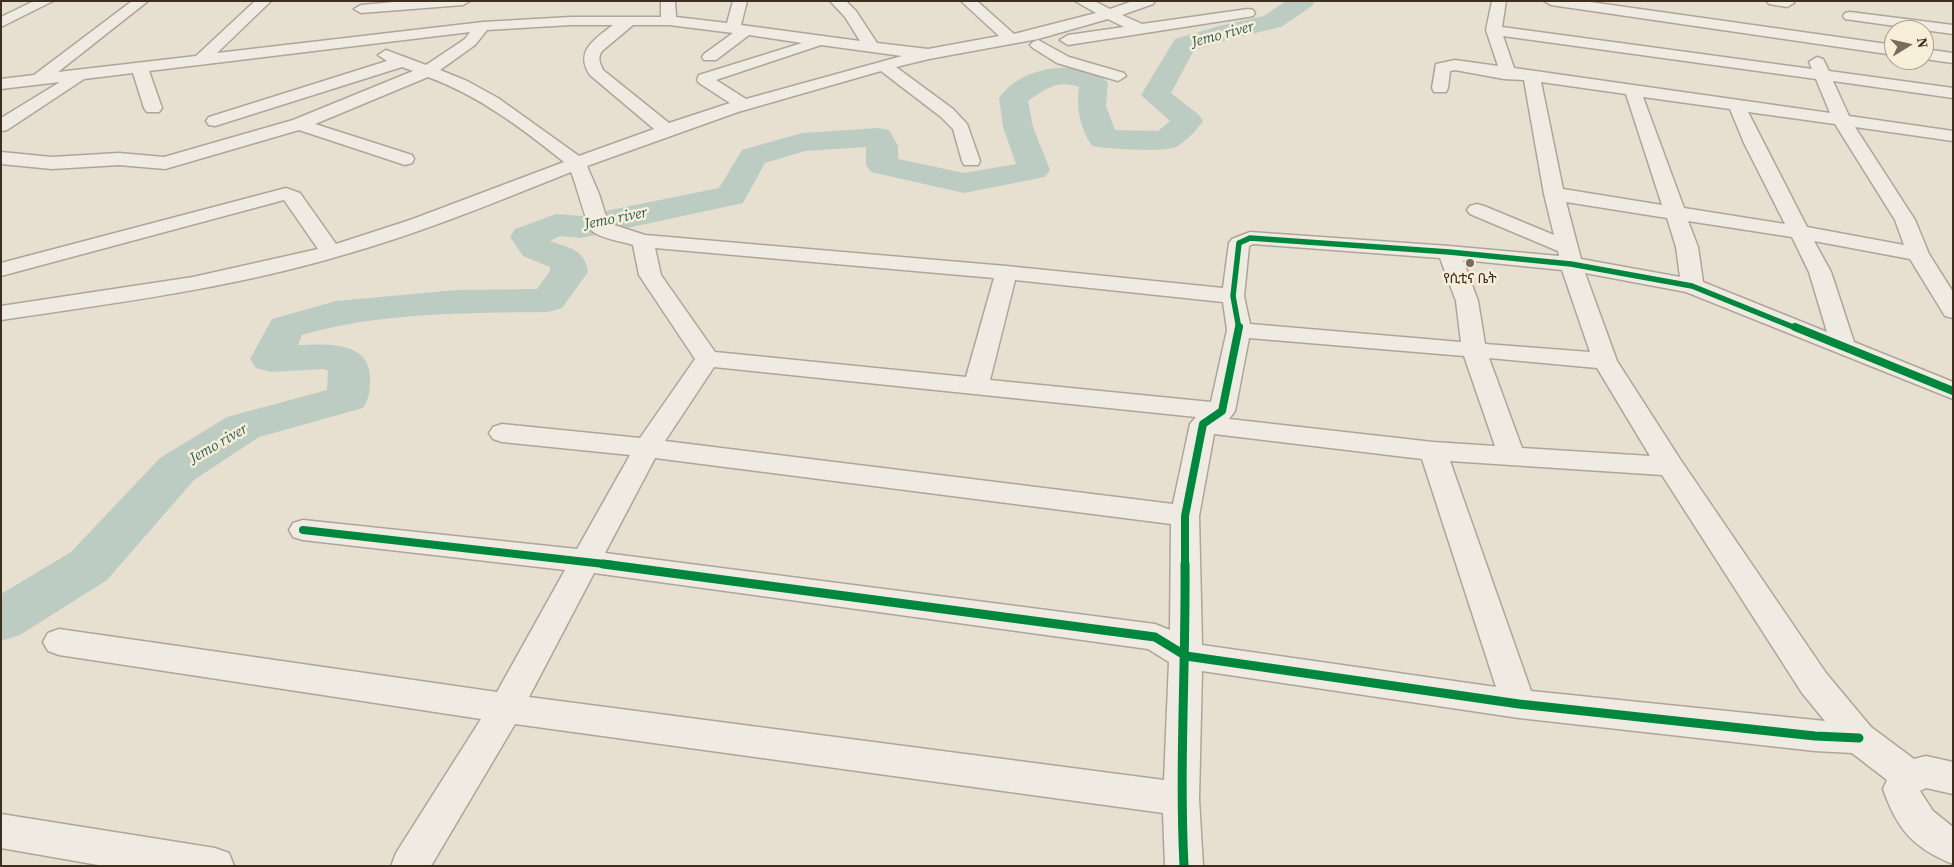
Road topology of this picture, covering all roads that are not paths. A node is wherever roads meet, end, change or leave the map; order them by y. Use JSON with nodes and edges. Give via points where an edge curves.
{"nodes":[{"id":1,"x":46,"y":1,"type":"edge"},
{"id":2,"x":142,"y":1,"type":"edge"},
{"id":3,"x":264,"y":1,"type":"edge"},
{"id":4,"x":463,"y":1,"type":"edge"},
{"id":5,"x":668,"y":1,"type":"edge"},
{"id":6,"x":740,"y":1,"type":"edge"},
{"id":7,"x":837,"y":1,"type":"edge"},
{"id":8,"x":968,"y":1,"type":"edge"},
{"id":9,"x":1082,"y":1,"type":"edge"},
{"id":10,"x":1148,"y":1,"type":"edge"},
{"id":11,"x":1499,"y":1,"type":"edge"},
{"id":12,"x":1551,"y":1,"type":"edge"},
{"id":13,"x":1844,"y":1,"type":"edge"},
{"id":14,"x":364,"y":5,"type":"edge"},
{"id":15,"x":1178,"y":9,"type":"dead end"},
{"id":16,"x":1248,"y":13,"type":"dead end"},
{"id":17,"x":1109,"y":14,"type":"junction"},
{"id":18,"x":1683,"y":16,"type":"junction"},
{"id":19,"x":1850,"y":16,"type":"junction"},
{"id":20,"x":1198,"y":20,"type":"junction"},
{"id":21,"x":629,"y":21,"type":"junction"},
{"id":22,"x":669,"y":21,"type":"junction"},
{"id":23,"x":1,"y":23,"type":"edge"},
{"id":24,"x":483,"y":26,"type":"junction"},
{"id":25,"x":740,"y":29,"type":"junction"},
{"id":26,"x":1139,"y":29,"type":"junction"},
{"id":27,"x":1494,"y":30,"type":"junction"},
{"id":28,"x":1953,"y":30,"type":"edge"},
{"id":29,"x":1011,"y":38,"type":"junction"},
{"id":30,"x":1809,"y":38,"type":"junction"},
{"id":31,"x":820,"y":42,"type":"junction"},
{"id":32,"x":352,"y":43,"type":"junction"},
{"id":33,"x":1860,"y":45,"type":"junction"},
{"id":34,"x":324,"y":47,"type":"junction"},
{"id":35,"x":872,"y":48,"type":"junction"},
{"id":36,"x":1884,"y":49,"type":"edge"},
{"id":37,"x":928,"y":54,"type":"junction"},
{"id":38,"x":1934,"y":55,"type":"edge"},
{"id":39,"x":710,"y":57,"type":"dead end"},
{"id":40,"x":1697,"y":58,"type":"junction"},
{"id":41,"x":1953,"y":58,"type":"edge"},
{"id":42,"x":200,"y":61,"type":"junction"},
{"id":43,"x":402,"y":62,"type":"junction"},
{"id":44,"x":883,"y":65,"type":"junction"},
{"id":45,"x":1599,"y":66,"type":"junction"},
{"id":46,"x":140,"y":68,"type":"junction"},
{"id":47,"x":428,"y":70,"type":"junction"},
{"id":48,"x":1504,"y":74,"type":"junction"},
{"id":49,"x":83,"y":75,"type":"junction"},
{"id":50,"x":1822,"y":75,"type":"junction"},
{"id":51,"x":1118,"y":76,"type":"dead end"},
{"id":52,"x":1532,"y":78,"type":"junction"},
{"id":53,"x":38,"y":80,"type":"junction"},
{"id":54,"x":1,"y":84,"type":"edge"},
{"id":55,"x":1440,"y":88,"type":"dead end"},
{"id":56,"x":1633,"y":91,"type":"junction"},
{"id":57,"x":1953,"y":94,"type":"edge"},
{"id":58,"x":1705,"y":100,"type":"junction"},
{"id":59,"x":743,"y":104,"type":"junction"},
{"id":60,"x":1736,"y":104,"type":"junction"},
{"id":61,"x":153,"y":108,"type":"dead end"},
{"id":62,"x":215,"y":121,"type":"dead end"},
{"id":63,"x":1842,"y":121,"type":"junction"},
{"id":64,"x":299,"y":124,"type":"junction"},
{"id":65,"x":1,"y":126,"type":"edge"},
{"id":66,"x":666,"y":130,"type":"junction"},
{"id":67,"x":1953,"y":136,"type":"edge"},
{"id":68,"x":405,"y":159,"type":"dead end"},
{"id":69,"x":5,"y":161,"type":"edge"},
{"id":70,"x":971,"y":161,"type":"dead end"},
{"id":71,"x":576,"y":164,"type":"junction"},
{"id":72,"x":1554,"y":194,"type":"junction"},
{"id":73,"x":1477,"y":210,"type":"dead end"},
{"id":74,"x":1673,"y":211,"type":"junction"},
{"id":75,"x":1798,"y":232,"type":"junction"},
{"id":76,"x":643,"y":241,"type":"junction"},
{"id":77,"x":331,"y":252,"type":"junction"},
{"id":78,"x":1449,"y":252,"type":"junction"},
{"id":79,"x":1918,"y":254,"type":"junction"},
{"id":80,"x":1569,"y":256,"type":"junction"},
{"id":81,"x":1,"y":270,"type":"edge"},
{"id":82,"x":1006,"y":273,"type":"junction"},
{"id":83,"x":1692,"y":286,"type":"junction"},
{"id":84,"x":1233,"y":296,"type":"junction"},
{"id":85,"x":1953,"y":311,"type":"edge"},
{"id":86,"x":1,"y":313,"type":"edge"},
{"id":87,"x":1239,"y":330,"type":"junction"},
{"id":88,"x":1842,"y":347,"type":"junction"},
{"id":89,"x":1474,"y":351,"type":"junction"},
{"id":90,"x":707,"y":359,"type":"junction"},
{"id":91,"x":1605,"y":362,"type":"junction"},
{"id":92,"x":976,"y":386,"type":"junction"},
{"id":93,"x":1953,"y":391,"type":"edge"},
{"id":94,"x":1213,"y":418,"type":"junction"},
{"id":95,"x":502,"y":433,"type":"dead end"},
{"id":96,"x":647,"y":448,"type":"junction"},
{"id":97,"x":1433,"y":452,"type":"junction"},
{"id":98,"x":1512,"y":456,"type":"junction"},
{"id":99,"x":1670,"y":466,"type":"junction"},
{"id":100,"x":1186,"y":516,"type":"junction"},
{"id":101,"x":302,"y":530,"type":"dead end"},
{"id":102,"x":584,"y":561,"type":"junction"},
{"id":103,"x":59,"y":642,"type":"dead end"},
{"id":104,"x":1186,"y":656,"type":"junction"},
{"id":105,"x":1519,"y":704,"type":"junction"},
{"id":106,"x":506,"y":708,"type":"junction"},
{"id":107,"x":1859,"y":738,"type":"junction"},
{"id":108,"x":1909,"y":776,"type":"junction"},
{"id":109,"x":1953,"y":778,"type":"edge"},
{"id":110,"x":1181,"y":799,"type":"junction"},
{"id":111,"x":1,"y":832,"type":"edge"},
{"id":112,"x":1951,"y":849,"type":"edge"},
{"id":113,"x":215,"y":866,"type":"edge"},
{"id":114,"x":410,"y":866,"type":"edge"},
{"id":115,"x":1184,"y":866,"type":"edge"}],
"edges":[{"from":1,"to":23,"type":"street"},
{"from":2,"to":53,"type":"street"},
{"from":3,"to":42,"type":"street"},
{"from":4,"to":14,"type":"street"},
{"from":5,"to":22,"type":"street"},
{"from":6,"to":25,"type":"street"},
{"from":7,"to":35,"type":"street","via":[[851,14]]},
{"from":8,"to":29,"type":"street"},
{"from":9,"to":17,"type":"street"},
{"from":10,"to":17,"type":"street"},
{"from":11,"to":27,"type":"street"},
{"from":12,"to":18,"type":"street"},
{"from":13,"to":19,"type":"street"},
{"from":14,"to":34,"type":"street"},
{"from":15,"to":20,"type":"street"},
{"from":16,"to":20,"type":"street"},
{"from":17,"to":26,"type":"street"},
{"from":17,"to":29,"type":"street","via":[[1038,34]]},
{"from":18,"to":30,"type":"street"},
{"from":18,"to":40,"type":"street"},
{"from":19,"to":28,"type":"street"},
{"from":19,"to":33,"type":"street"},
{"from":20,"to":26,"type":"street"},
{"from":21,"to":22,"type":"street"},
{"from":21,"to":24,"type":"street"},
{"from":21,"to":66,"type":"street","via":[[596,48],[591,60],[596,72]]},
{"from":22,"to":25,"type":"street"},
{"from":24,"to":32,"type":"street"},
{"from":24,"to":47,"type":"street","via":[[470,42]]},
{"from":25,"to":31,"type":"street"},
{"from":25,"to":39,"type":"street"},
{"from":26,"to":51,"type":"street","via":[[1038,46],[1064,60]]},
{"from":27,"to":45,"type":"street"},
{"from":27,"to":48,"type":"street","via":[[1506,67]]},
{"from":29,"to":37,"type":"street"},
{"from":30,"to":33,"type":"street"},
{"from":30,"to":50,"type":"street"},
{"from":31,"to":35,"type":"street"},
{"from":31,"to":59,"type":"street","via":[[704,80]]},
{"from":32,"to":34,"type":"street"},
{"from":32,"to":43,"type":"street"},
{"from":33,"to":36,"type":"street"},
{"from":34,"to":42,"type":"street"},
{"from":35,"to":37,"type":"street"},
{"from":37,"to":44,"type":"street"},
{"from":38,"to":41,"type":"street"},
{"from":40,"to":45,"type":"street"},
{"from":40,"to":50,"type":"street"},
{"from":40,"to":58,"type":"street"},
{"from":42,"to":46,"type":"street"},
{"from":43,"to":47,"type":"street"},
{"from":43,"to":62,"type":"street"},
{"from":44,"to":59,"type":"street"},
{"from":44,"to":70,"type":"street","via":[[947,113],[961,128]]},
{"from":45,"to":52,"type":"street"},
{"from":45,"to":56,"type":"street"},
{"from":46,"to":49,"type":"street"},
{"from":46,"to":61,"type":"street"},
{"from":47,"to":64,"type":"street"},
{"from":47,"to":71,"type":"street","via":[[474,90]]},
{"from":48,"to":52,"type":"street"},
{"from":48,"to":55,"type":"street","via":[[1444,65]]},
{"from":49,"to":53,"type":"street"},
{"from":49,"to":65,"type":"street"},
{"from":50,"to":57,"type":"street"},
{"from":50,"to":63,"type":"street"},
{"from":52,"to":72,"type":"street"},
{"from":53,"to":54,"type":"street"},
{"from":56,"to":58,"type":"street"},
{"from":56,"to":74,"type":"street"},
{"from":58,"to":60,"type":"street"},
{"from":59,"to":66,"type":"street"},
{"from":60,"to":63,"type":"street"},
{"from":60,"to":75,"type":"street"},
{"from":63,"to":67,"type":"street"},
{"from":63,"to":79,"type":"street","via":[[1905,220]]},
{"from":64,"to":68,"type":"street"},
{"from":64,"to":69,"type":"street","via":[[165,163],[119,159],[52,163]]},
{"from":66,"to":71,"type":"street"},
{"from":71,"to":76,"type":"street","via":[[603,230]]},
{"from":71,"to":77,"type":"street","via":[[381,237]]},
{"from":72,"to":74,"type":"street"},
{"from":72,"to":80,"type":"street"},
{"from":73,"to":80,"type":"street"},
{"from":74,"to":75,"type":"street"},
{"from":74,"to":83,"type":"street","via":[[1687,247]]},
{"from":75,"to":79,"type":"street"},
{"from":75,"to":88,"type":"street","via":[[1830,298]]},
{"from":76,"to":82,"type":"street"},
{"from":76,"to":90,"type":"street","via":[[650,275]]},
{"from":77,"to":81,"type":"street","via":[[293,197],[286,194]]},
{"from":77,"to":86,"type":"street","via":[[210,281]]},
{"from":78,"to":80,"type":"street"},
{"from":78,"to":84,"type":"street","via":[[1250,238],[1239,243]]},
{"from":78,"to":89,"type":"street","via":[[1467,301]]},
{"from":79,"to":85,"type":"street"},
{"from":80,"to":83,"type":"street"},
{"from":80,"to":91,"type":"street"},
{"from":82,"to":84,"type":"street"},
{"from":82,"to":92,"type":"street"},
{"from":83,"to":88,"type":"street"},
{"from":84,"to":87,"type":"street"},
{"from":87,"to":89,"type":"street"},
{"from":87,"to":94,"type":"street"},
{"from":88,"to":93,"type":"street"},
{"from":89,"to":91,"type":"street"},
{"from":89,"to":98,"type":"street"},
{"from":90,"to":92,"type":"street"},
{"from":90,"to":96,"type":"street"},
{"from":91,"to":99,"type":"street"},
{"from":92,"to":94,"type":"street"},
{"from":94,"to":97,"type":"street"},
{"from":94,"to":100,"type":"street"},
{"from":95,"to":96,"type":"street"},
{"from":96,"to":100,"type":"street"},
{"from":96,"to":102,"type":"street"},
{"from":97,"to":98,"type":"street"},
{"from":97,"to":105,"type":"street"},
{"from":98,"to":99,"type":"street"},
{"from":99,"to":107,"type":"street","via":[[1814,683]]},
{"from":100,"to":104,"type":"street"},
{"from":101,"to":102,"type":"street"},
{"from":102,"to":104,"type":"street","via":[[1156,637]]},
{"from":102,"to":106,"type":"street"},
{"from":103,"to":106,"type":"street"},
{"from":104,"to":105,"type":"street"},
{"from":104,"to":110,"type":"street"},
{"from":105,"to":107,"type":"street"},
{"from":106,"to":110,"type":"street"},
{"from":106,"to":114,"type":"street"},
{"from":107,"to":108,"type":"street"},
{"from":108,"to":109,"type":"street","via":[[1926,772]]},
{"from":108,"to":112,"type":"street","via":[[1902,789],[1907,807],[1924,828]]},
{"from":110,"to":115,"type":"street"},
{"from":111,"to":113,"type":"street"}]}
